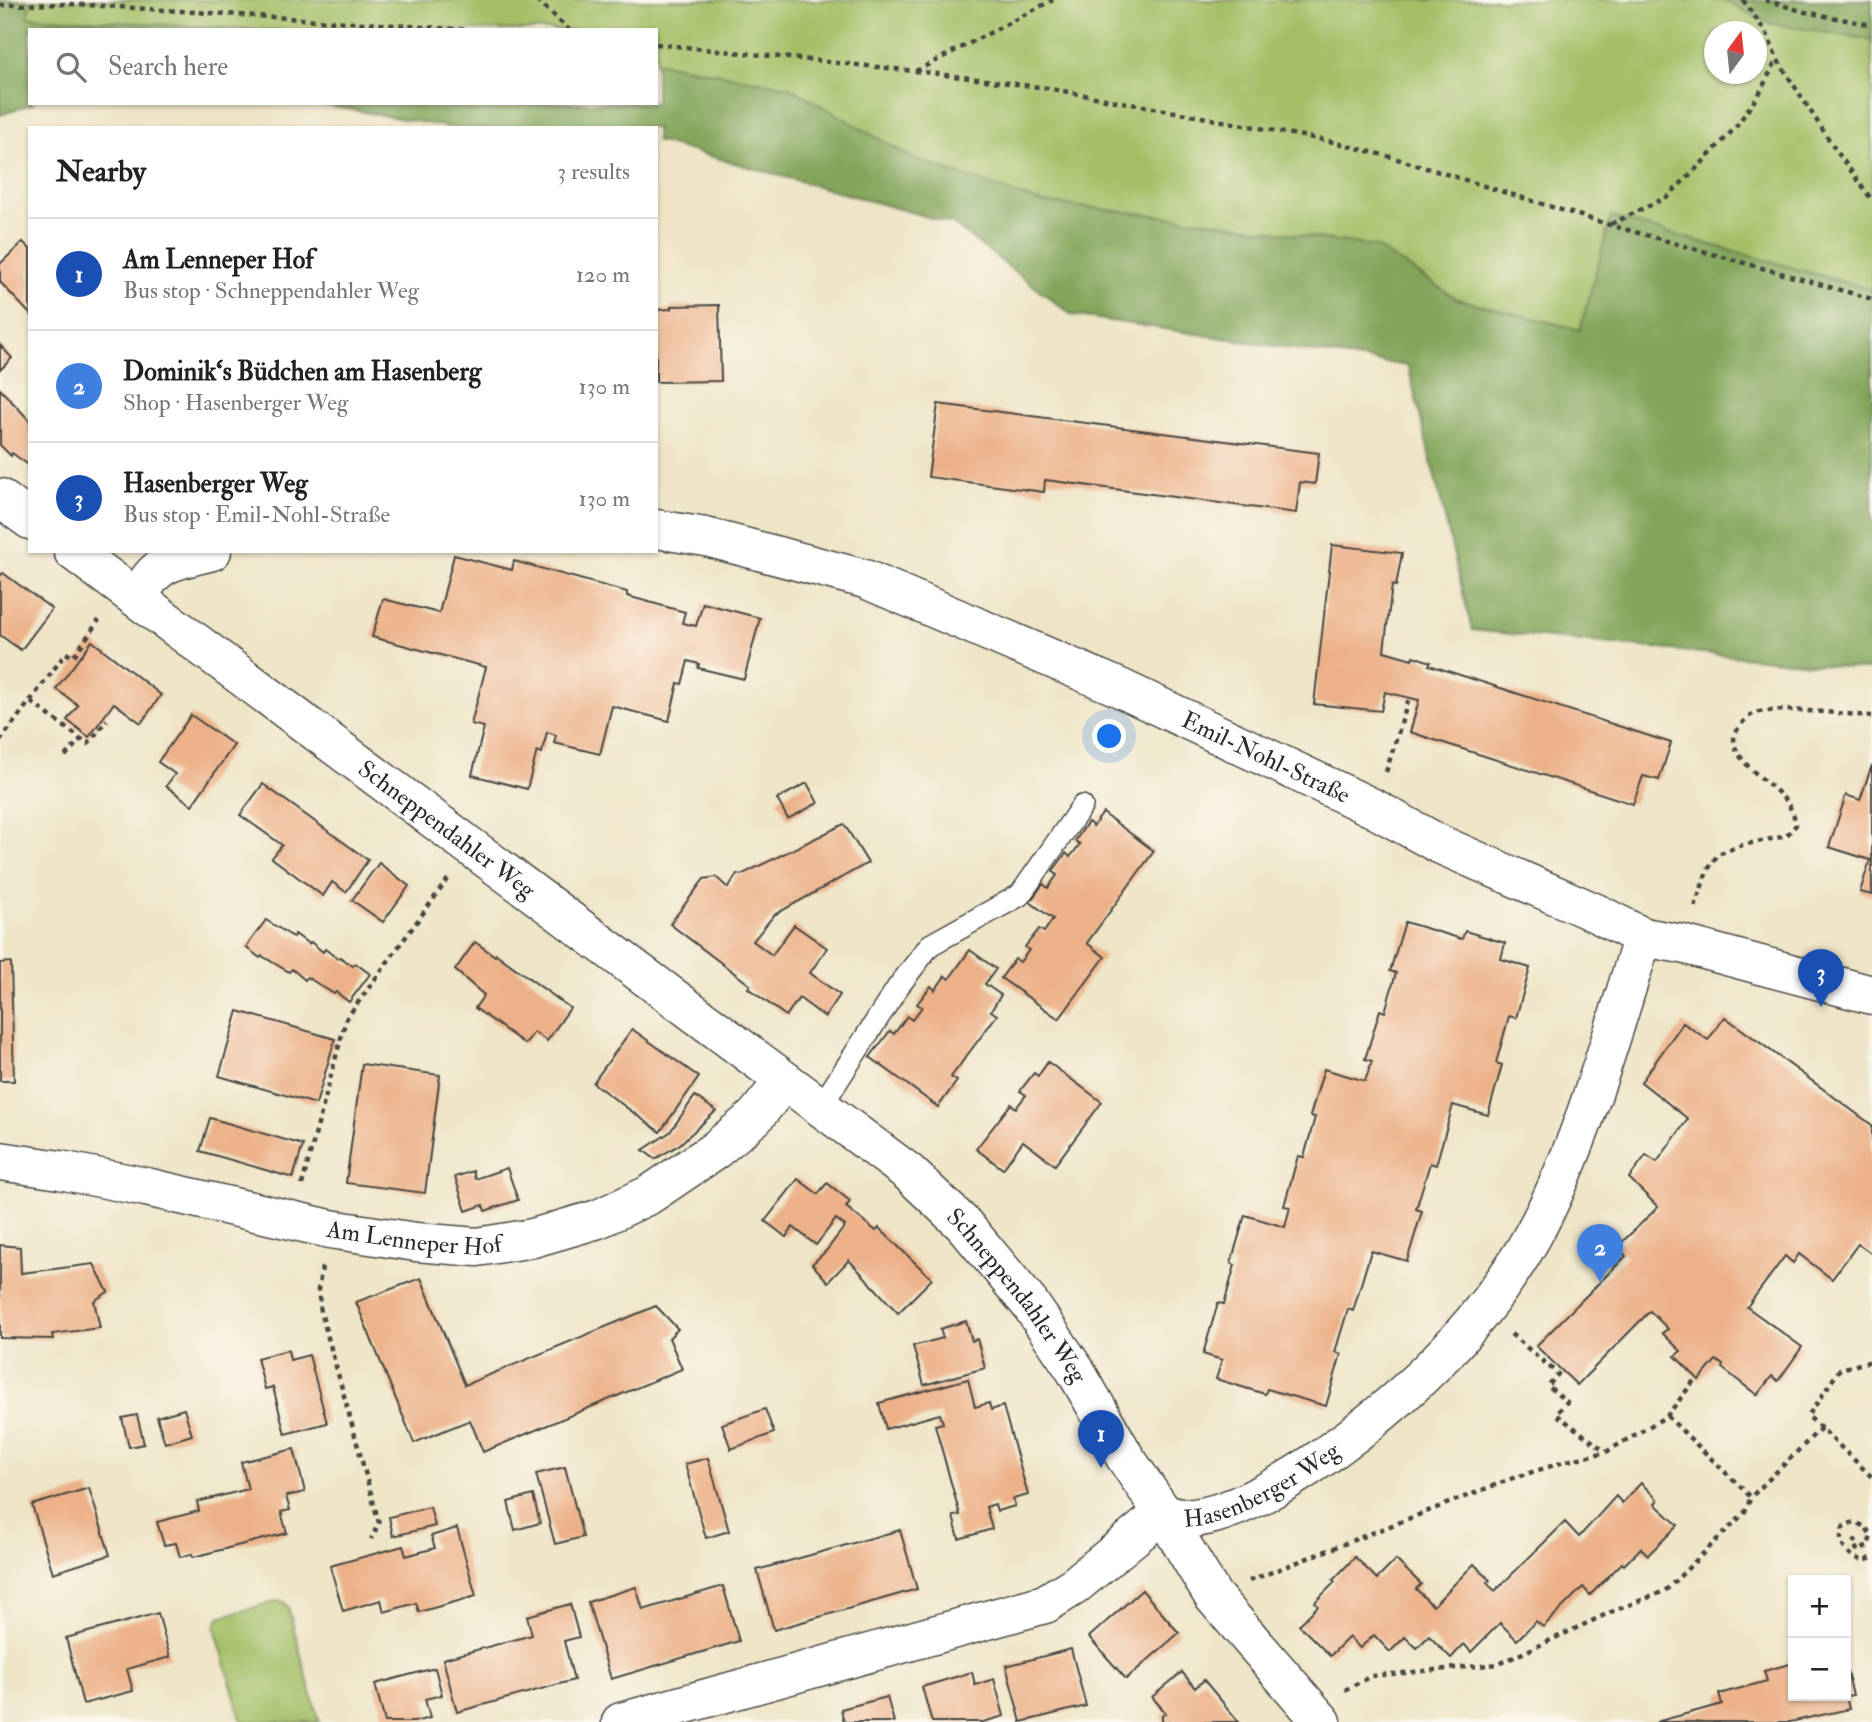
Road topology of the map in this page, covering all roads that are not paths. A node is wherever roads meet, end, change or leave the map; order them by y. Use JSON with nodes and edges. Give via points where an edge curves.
{"nodes":[{"id":1,"x":0,"y":498,"type":"edge"},
{"id":2,"x":28,"y":519,"type":"edge"},
{"id":3,"x":658,"y":529,"type":"edge"},
{"id":4,"x":76,"y":553,"type":"edge"},
{"id":5,"x":204,"y":553,"type":"edge"},
{"id":6,"x":139,"y":599,"type":"junction"},
{"id":7,"x":1082,"y":806,"type":"dead end"},
{"id":8,"x":1643,"y":937,"type":"junction"},
{"id":9,"x":1872,"y":995,"type":"edge"},
{"id":10,"x":784,"y":1081,"type":"junction"},
{"id":11,"x":820,"y":1108,"type":"junction"},
{"id":12,"x":0,"y":1161,"type":"edge"},
{"id":13,"x":1163,"y":1513,"type":"junction"},
{"id":14,"x":1317,"y":1715,"type":"edge"},
{"id":15,"x":621,"y":1722,"type":"edge"}],
"edges":[{"from":1,"to":2,"type":"street"},
{"from":3,"to":8,"type":"street","name":"Emil-Nohl-Straße","via":[[718,540],[865,579],[1118,687]]},
{"from":4,"to":6,"type":"street","name":"Schneppendahler Weg"},
{"from":5,"to":6,"type":"street","via":[[167,563],[146,579]]},
{"from":6,"to":10,"type":"street","name":"Schneppendahler Weg"},
{"from":7,"to":11,"type":"lane","via":[[1020,895],[930,945]]},
{"from":8,"to":9,"type":"street","name":"Emil-Nohl-Straße"},
{"from":8,"to":13,"type":"street","name":"Hasenberger Weg","via":[[1565,1166],[1525,1248],[1481,1311],[1396,1401],[1309,1467],[1226,1509],[1193,1518]]},
{"from":10,"to":11,"type":"street","name":"Schneppendahler Weg"},
{"from":10,"to":12,"type":"street","name":"Am Lenneper Hof","via":[[755,1117],[649,1195],[598,1219],[533,1238],[477,1247],[330,1229],[72,1172]]},
{"from":11,"to":13,"type":"street","name":"Schneppendahler Weg","via":[[908,1172],[994,1258],[1075,1370]]},
{"from":13,"to":14,"type":"street","name":"Schneppendahler Weg","via":[[1213,1596]]},
{"from":13,"to":15,"type":"street","name":"Hasenberger Weg","via":[[1045,1604]]}]}
